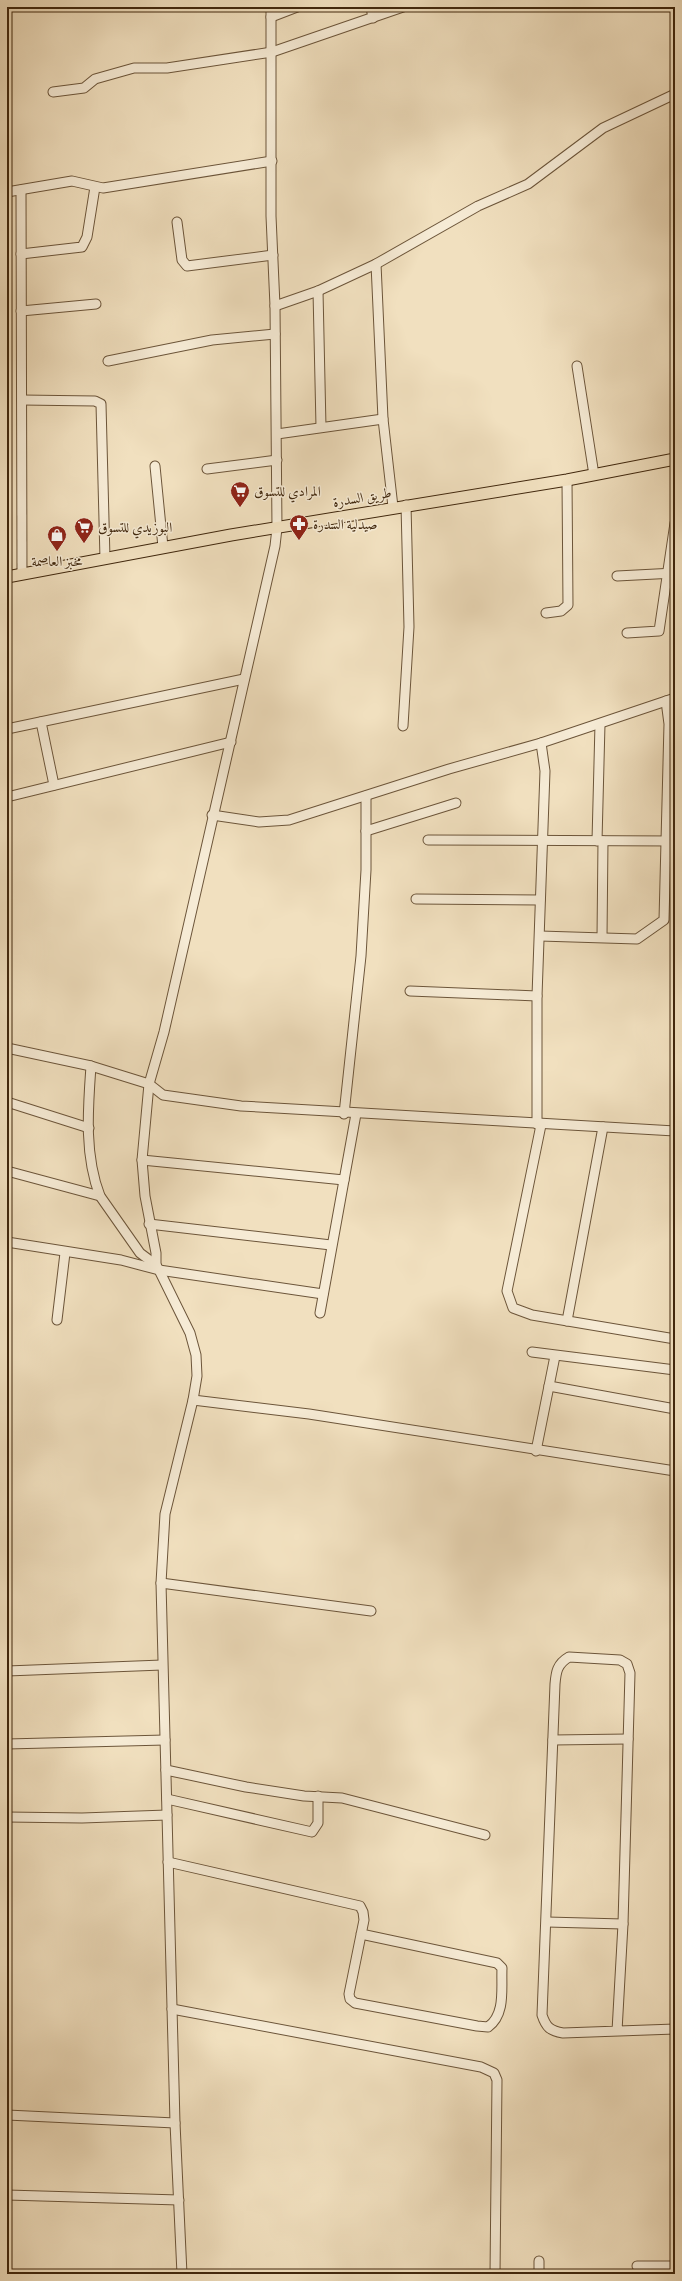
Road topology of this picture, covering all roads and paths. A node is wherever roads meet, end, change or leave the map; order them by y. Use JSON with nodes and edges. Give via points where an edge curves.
{"nodes":[{"id":1,"x":271,"y":7,"type":"edge"},
{"id":2,"x":297,"y":7,"type":"edge"},
{"id":3,"x":371,"y":7,"type":"edge"},
{"id":4,"x":403,"y":7,"type":"edge"},
{"id":5,"x":271,"y":17,"type":"junction"},
{"id":6,"x":373,"y":18,"type":"junction"},
{"id":7,"x":272,"y":52,"type":"junction"},
{"id":8,"x":53,"y":92,"type":"dead end"},
{"id":9,"x":675,"y":94,"type":"edge"},
{"id":10,"x":272,"y":161,"type":"junction"},
{"id":11,"x":95,"y":187,"type":"junction"},
{"id":12,"x":21,"y":190,"type":"junction"},
{"id":13,"x":7,"y":192,"type":"edge"},
{"id":14,"x":177,"y":222,"type":"dead end"},
{"id":15,"x":21,"y":254,"type":"junction"},
{"id":16,"x":273,"y":255,"type":"junction"},
{"id":17,"x":376,"y":264,"type":"junction"},
{"id":18,"x":318,"y":290,"type":"junction"},
{"id":19,"x":96,"y":304,"type":"dead end"},
{"id":20,"x":275,"y":306,"type":"junction"},
{"id":21,"x":21,"y":311,"type":"junction"},
{"id":22,"x":275,"y":334,"type":"junction"},
{"id":23,"x":108,"y":361,"type":"dead end"},
{"id":24,"x":577,"y":366,"type":"dead end"},
{"id":25,"x":22,"y":400,"type":"junction"},
{"id":26,"x":383,"y":419,"type":"junction"},
{"id":27,"x":321,"y":427,"type":"junction"},
{"id":28,"x":277,"y":434,"type":"junction"},
{"id":29,"x":675,"y":459,"type":"edge"},
{"id":30,"x":277,"y":460,"type":"junction"},
{"id":31,"x":155,"y":466,"type":"dead end"},
{"id":32,"x":207,"y":469,"type":"dead end"},
{"id":33,"x":594,"y":474,"type":"junction"},
{"id":34,"x":567,"y":480,"type":"junction"},
{"id":35,"x":406,"y":505,"type":"junction"},
{"id":36,"x":393,"y":507,"type":"junction"},
{"id":37,"x":675,"y":523,"type":"edge"},
{"id":38,"x":277,"y":528,"type":"junction"},
{"id":39,"x":163,"y":547,"type":"junction"},
{"id":40,"x":104,"y":559,"type":"junction"},
{"id":41,"x":671,"y":573,"type":"edge"},
{"id":42,"x":22,"y":574,"type":"junction"},
{"id":43,"x":617,"y":576,"type":"dead end"},
{"id":44,"x":7,"y":577,"type":"edge"},
{"id":45,"x":546,"y":614,"type":"dead end"},
{"id":46,"x":627,"y":633,"type":"dead end"},
{"id":47,"x":244,"y":679,"type":"junction"},
{"id":48,"x":671,"y":699,"type":"edge"},
{"id":49,"x":41,"y":722,"type":"junction"},
{"id":50,"x":600,"y":724,"type":"junction"},
{"id":51,"x":403,"y":726,"type":"dead end"},
{"id":52,"x":7,"y":729,"type":"edge"},
{"id":53,"x":231,"y":742,"type":"junction"},
{"id":54,"x":541,"y":743,"type":"junction"},
{"id":55,"x":54,"y":786,"type":"junction"},
{"id":56,"x":7,"y":796,"type":"edge"},
{"id":57,"x":366,"y":796,"type":"junction"},
{"id":58,"x":456,"y":803,"type":"dead end"},
{"id":59,"x":212,"y":815,"type":"junction"},
{"id":60,"x":366,"y":831,"type":"junction"},
{"id":61,"x":428,"y":840,"type":"dead end"},
{"id":62,"x":542,"y":840,"type":"junction"},
{"id":63,"x":600,"y":841,"type":"junction"},
{"id":64,"x":665,"y":841,"type":"junction"},
{"id":65,"x":675,"y":841,"type":"edge"},
{"id":66,"x":416,"y":899,"type":"dead end"},
{"id":67,"x":540,"y":900,"type":"junction"},
{"id":68,"x":540,"y":936,"type":"junction"},
{"id":69,"x":602,"y":937,"type":"junction"},
{"id":70,"x":410,"y":991,"type":"dead end"},
{"id":71,"x":537,"y":996,"type":"junction"},
{"id":72,"x":7,"y":1048,"type":"edge"},
{"id":73,"x":91,"y":1066,"type":"junction"},
{"id":74,"x":149,"y":1084,"type":"junction"},
{"id":75,"x":7,"y":1102,"type":"edge"},
{"id":76,"x":344,"y":1114,"type":"junction"},
{"id":77,"x":356,"y":1114,"type":"junction"},
{"id":78,"x":539,"y":1124,"type":"junction"},
{"id":79,"x":603,"y":1127,"type":"junction"},
{"id":80,"x":89,"y":1128,"type":"junction"},
{"id":81,"x":675,"y":1131,"type":"edge"},
{"id":82,"x":142,"y":1160,"type":"junction"},
{"id":83,"x":7,"y":1172,"type":"edge"},
{"id":84,"x":344,"y":1180,"type":"junction"},
{"id":85,"x":100,"y":1196,"type":"junction"},
{"id":86,"x":149,"y":1224,"type":"junction"},
{"id":87,"x":7,"y":1242,"type":"edge"},
{"id":88,"x":331,"y":1245,"type":"junction"},
{"id":89,"x":65,"y":1253,"type":"junction"},
{"id":90,"x":158,"y":1267,"type":"junction"},
{"id":91,"x":323,"y":1294,"type":"junction"},
{"id":92,"x":320,"y":1313,"type":"dead end"},
{"id":93,"x":57,"y":1320,"type":"dead end"},
{"id":94,"x":567,"y":1321,"type":"junction"},
{"id":95,"x":675,"y":1339,"type":"edge"},
{"id":96,"x":532,"y":1352,"type":"dead end"},
{"id":97,"x":555,"y":1356,"type":"junction"},
{"id":98,"x":675,"y":1370,"type":"edge"},
{"id":99,"x":549,"y":1386,"type":"junction"},
{"id":100,"x":193,"y":1400,"type":"junction"},
{"id":101,"x":675,"y":1409,"type":"edge"},
{"id":102,"x":536,"y":1450,"type":"junction"},
{"id":103,"x":675,"y":1471,"type":"edge"},
{"id":104,"x":160,"y":1582,"type":"junction"},
{"id":105,"x":371,"y":1611,"type":"dead end"},
{"id":106,"x":162,"y":1665,"type":"junction"},
{"id":107,"x":7,"y":1671,"type":"edge"},
{"id":108,"x":628,"y":1739,"type":"junction"},
{"id":109,"x":165,"y":1740,"type":"junction"},
{"id":110,"x":553,"y":1740,"type":"junction"},
{"id":111,"x":7,"y":1744,"type":"edge"},
{"id":112,"x":166,"y":1770,"type":"junction"},
{"id":113,"x":318,"y":1796,"type":"junction"},
{"id":114,"x":167,"y":1798,"type":"junction"},
{"id":115,"x":168,"y":1815,"type":"junction"},
{"id":116,"x":7,"y":1816,"type":"edge"},
{"id":117,"x":485,"y":1835,"type":"dead end"},
{"id":118,"x":168,"y":1862,"type":"junction"},
{"id":119,"x":547,"y":1922,"type":"junction"},
{"id":120,"x":623,"y":1924,"type":"junction"},
{"id":121,"x":361,"y":1934,"type":"junction"},
{"id":122,"x":172,"y":2009,"type":"junction"},
{"id":123,"x":675,"y":2029,"type":"edge"},
{"id":124,"x":617,"y":2031,"type":"junction"},
{"id":125,"x":7,"y":2115,"type":"edge"},
{"id":126,"x":175,"y":2123,"type":"junction"},
{"id":127,"x":7,"y":2195,"type":"edge"},
{"id":128,"x":179,"y":2200,"type":"junction"},
{"id":129,"x":539,"y":2260,"type":"dead end"},
{"id":130,"x":637,"y":2266,"type":"dead end"},
{"id":131,"x":674,"y":2269,"type":"edge"},
{"id":132,"x":182,"y":2274,"type":"edge"},
{"id":133,"x":495,"y":2274,"type":"edge"},
{"id":134,"x":539,"y":2274,"type":"edge"}],
"edges":[{"from":1,"to":5,"type":"street"},
{"from":2,"to":5,"type":"street"},
{"from":3,"to":6,"type":"street"},
{"from":4,"to":6,"type":"street"},
{"from":5,"to":7,"type":"street"},
{"from":6,"to":7,"type":"street"},
{"from":7,"to":8,"type":"street","via":[[168,68],[134,68],[95,79],[84,88]]},
{"from":7,"to":10,"type":"street"},
{"from":9,"to":17,"type":"street","via":[[610,124],[528,184],[478,206]]},
{"from":10,"to":11,"type":"street","via":[[104,188]]},
{"from":10,"to":16,"type":"street"},
{"from":11,"to":12,"type":"street","via":[[72,181]]},
{"from":11,"to":15,"type":"street","via":[[88,233],[82,247]]},
{"from":12,"to":13,"type":"street"},
{"from":12,"to":15,"type":"street"},
{"from":14,"to":16,"type":"street","via":[[182,260],[187,266]]},
{"from":15,"to":21,"type":"street"},
{"from":16,"to":20,"type":"street"},
{"from":17,"to":18,"type":"street"},
{"from":17,"to":26,"type":"street"},
{"from":18,"to":20,"type":"street"},
{"from":18,"to":27,"type":"street"},
{"from":19,"to":21,"type":"street"},
{"from":20,"to":22,"type":"street"},
{"from":21,"to":25,"type":"street"},
{"from":22,"to":23,"type":"street","via":[[212,340]]},
{"from":22,"to":28,"type":"street"},
{"from":24,"to":33,"type":"street"},
{"from":25,"to":40,"type":"street","via":[[94,401],[102,405]]},
{"from":25,"to":42,"type":"street"},
{"from":26,"to":27,"type":"street"},
{"from":26,"to":36,"type":"street"},
{"from":27,"to":28,"type":"street"},
{"from":28,"to":30,"type":"street"},
{"from":29,"to":33,"type":"main road","name":"طريق السدرة"},
{"from":30,"to":32,"type":"street"},
{"from":30,"to":38,"type":"street"},
{"from":31,"to":39,"type":"street"},
{"from":33,"to":34,"type":"main road","name":"طريق السدرة"},
{"from":34,"to":35,"type":"main road","name":"طريق السدرة"},
{"from":34,"to":45,"type":"street","via":[[568,605],[560,611]]},
{"from":35,"to":36,"type":"main road","name":"طريق السدرة"},
{"from":35,"to":51,"type":"street","via":[[409,627]]},
{"from":36,"to":38,"type":"main road","name":"طريق السدرة"},
{"from":37,"to":41,"type":"street"},
{"from":38,"to":39,"type":"main road","name":"طريق السدرة"},
{"from":38,"to":47,"type":"street"},
{"from":39,"to":40,"type":"main road","name":"طريق السدرة"},
{"from":40,"to":42,"type":"main road","name":"طريق السدرة"},
{"from":41,"to":43,"type":"street"},
{"from":41,"to":46,"type":"street","via":[[660,631]]},
{"from":42,"to":44,"type":"main road","name":"طريق السدرة"},
{"from":47,"to":49,"type":"street"},
{"from":47,"to":53,"type":"street"},
{"from":48,"to":50,"type":"street"},
{"from":48,"to":64,"type":"street"},
{"from":49,"to":52,"type":"street"},
{"from":49,"to":55,"type":"street"},
{"from":50,"to":54,"type":"street"},
{"from":50,"to":63,"type":"street"},
{"from":53,"to":55,"type":"street"},
{"from":53,"to":59,"type":"street"},
{"from":54,"to":57,"type":"street"},
{"from":54,"to":62,"type":"street","via":[[545,771]]},
{"from":55,"to":56,"type":"street"},
{"from":57,"to":59,"type":"street","via":[[289,820],[274,822]]},
{"from":57,"to":60,"type":"street"},
{"from":58,"to":60,"type":"street"},
{"from":59,"to":74,"type":"street","via":[[164,1032]]},
{"from":60,"to":76,"type":"street","via":[[361,956]]},
{"from":61,"to":62,"type":"street"},
{"from":62,"to":63,"type":"street"},
{"from":62,"to":67,"type":"street"},
{"from":63,"to":64,"type":"street"},
{"from":63,"to":69,"type":"street"},
{"from":64,"to":65,"type":"street"},
{"from":64,"to":69,"type":"street","via":[[664,920],[638,939]]},
{"from":66,"to":67,"type":"street"},
{"from":67,"to":68,"type":"street"},
{"from":68,"to":69,"type":"street"},
{"from":68,"to":71,"type":"street"},
{"from":70,"to":71,"type":"street"},
{"from":71,"to":78,"type":"street"},
{"from":72,"to":73,"type":"street"},
{"from":73,"to":74,"type":"street"},
{"from":73,"to":80,"type":"street"},
{"from":74,"to":76,"type":"street","via":[[163,1096],[241,1106]]},
{"from":74,"to":82,"type":"street"},
{"from":75,"to":80,"type":"street"},
{"from":76,"to":77,"type":"street"},
{"from":77,"to":78,"type":"street"},
{"from":77,"to":84,"type":"street"},
{"from":78,"to":79,"type":"street"},
{"from":78,"to":94,"type":"street","via":[[507,1291],[513,1308],[520,1312]]},
{"from":79,"to":81,"type":"street"},
{"from":79,"to":94,"type":"street"},
{"from":80,"to":85,"type":"street","via":[[92,1162]]},
{"from":82,"to":84,"type":"street"},
{"from":82,"to":86,"type":"street"},
{"from":83,"to":85,"type":"street"},
{"from":84,"to":88,"type":"street"},
{"from":85,"to":90,"type":"street","via":[[140,1253]]},
{"from":86,"to":88,"type":"street"},
{"from":86,"to":90,"type":"street"},
{"from":87,"to":89,"type":"street"},
{"from":88,"to":91,"type":"street"},
{"from":89,"to":90,"type":"street"},
{"from":89,"to":93,"type":"street"},
{"from":90,"to":91,"type":"street"},
{"from":90,"to":100,"type":"street","via":[[190,1333],[197,1376]]},
{"from":91,"to":92,"type":"street"},
{"from":94,"to":95,"type":"street"},
{"from":96,"to":97,"type":"street"},
{"from":97,"to":98,"type":"street"},
{"from":97,"to":99,"type":"street"},
{"from":99,"to":101,"type":"street"},
{"from":99,"to":102,"type":"street"},
{"from":100,"to":102,"type":"street","via":[[309,1414]]},
{"from":100,"to":104,"type":"street","via":[[165,1514]]},
{"from":102,"to":103,"type":"street"},
{"from":104,"to":105,"type":"street"},
{"from":104,"to":106,"type":"street"},
{"from":106,"to":107,"type":"street"},
{"from":106,"to":109,"type":"street"},
{"from":108,"to":110,"type":"street"},
{"from":108,"to":110,"type":"street","via":[[630,1673],[627,1664],[620,1660],[569,1657],[562,1661],[556,1670]]},
{"from":108,"to":120,"type":"street"},
{"from":109,"to":111,"type":"street"},
{"from":109,"to":112,"type":"street"},
{"from":110,"to":119,"type":"street"},
{"from":112,"to":113,"type":"street","via":[[246,1788]]},
{"from":112,"to":114,"type":"street"},
{"from":113,"to":114,"type":"street","via":[[318,1823],[312,1832]]},
{"from":113,"to":117,"type":"street","via":[[355,1801]]},
{"from":114,"to":115,"type":"street"},
{"from":115,"to":116,"type":"street","via":[[82,1818]]},
{"from":115,"to":118,"type":"street"},
{"from":118,"to":121,"type":"street","via":[[352,1903],[360,1906],[363,1912]]},
{"from":118,"to":122,"type":"street"},
{"from":119,"to":120,"type":"street"},
{"from":119,"to":124,"type":"street","via":[[542,2015],[545,2024],[551,2031],[563,2033]]},
{"from":120,"to":124,"type":"street"},
{"from":121,"to":121,"type":"street","via":[[497,1963],[502,1968],[500,2014],[496,2021],[488,2027],[477,2026],[354,2003],[350,2000],[349,1994]]},
{"from":122,"to":126,"type":"street"},
{"from":122,"to":133,"type":"street","via":[[481,2067],[494,2072],[497,2080]]},
{"from":123,"to":124,"type":"street"},
{"from":125,"to":126,"type":"street"},
{"from":126,"to":128,"type":"street"},
{"from":127,"to":128,"type":"street"},
{"from":128,"to":132,"type":"street"},
{"from":129,"to":134,"type":"street"},
{"from":130,"to":131,"type":"street"}]}
